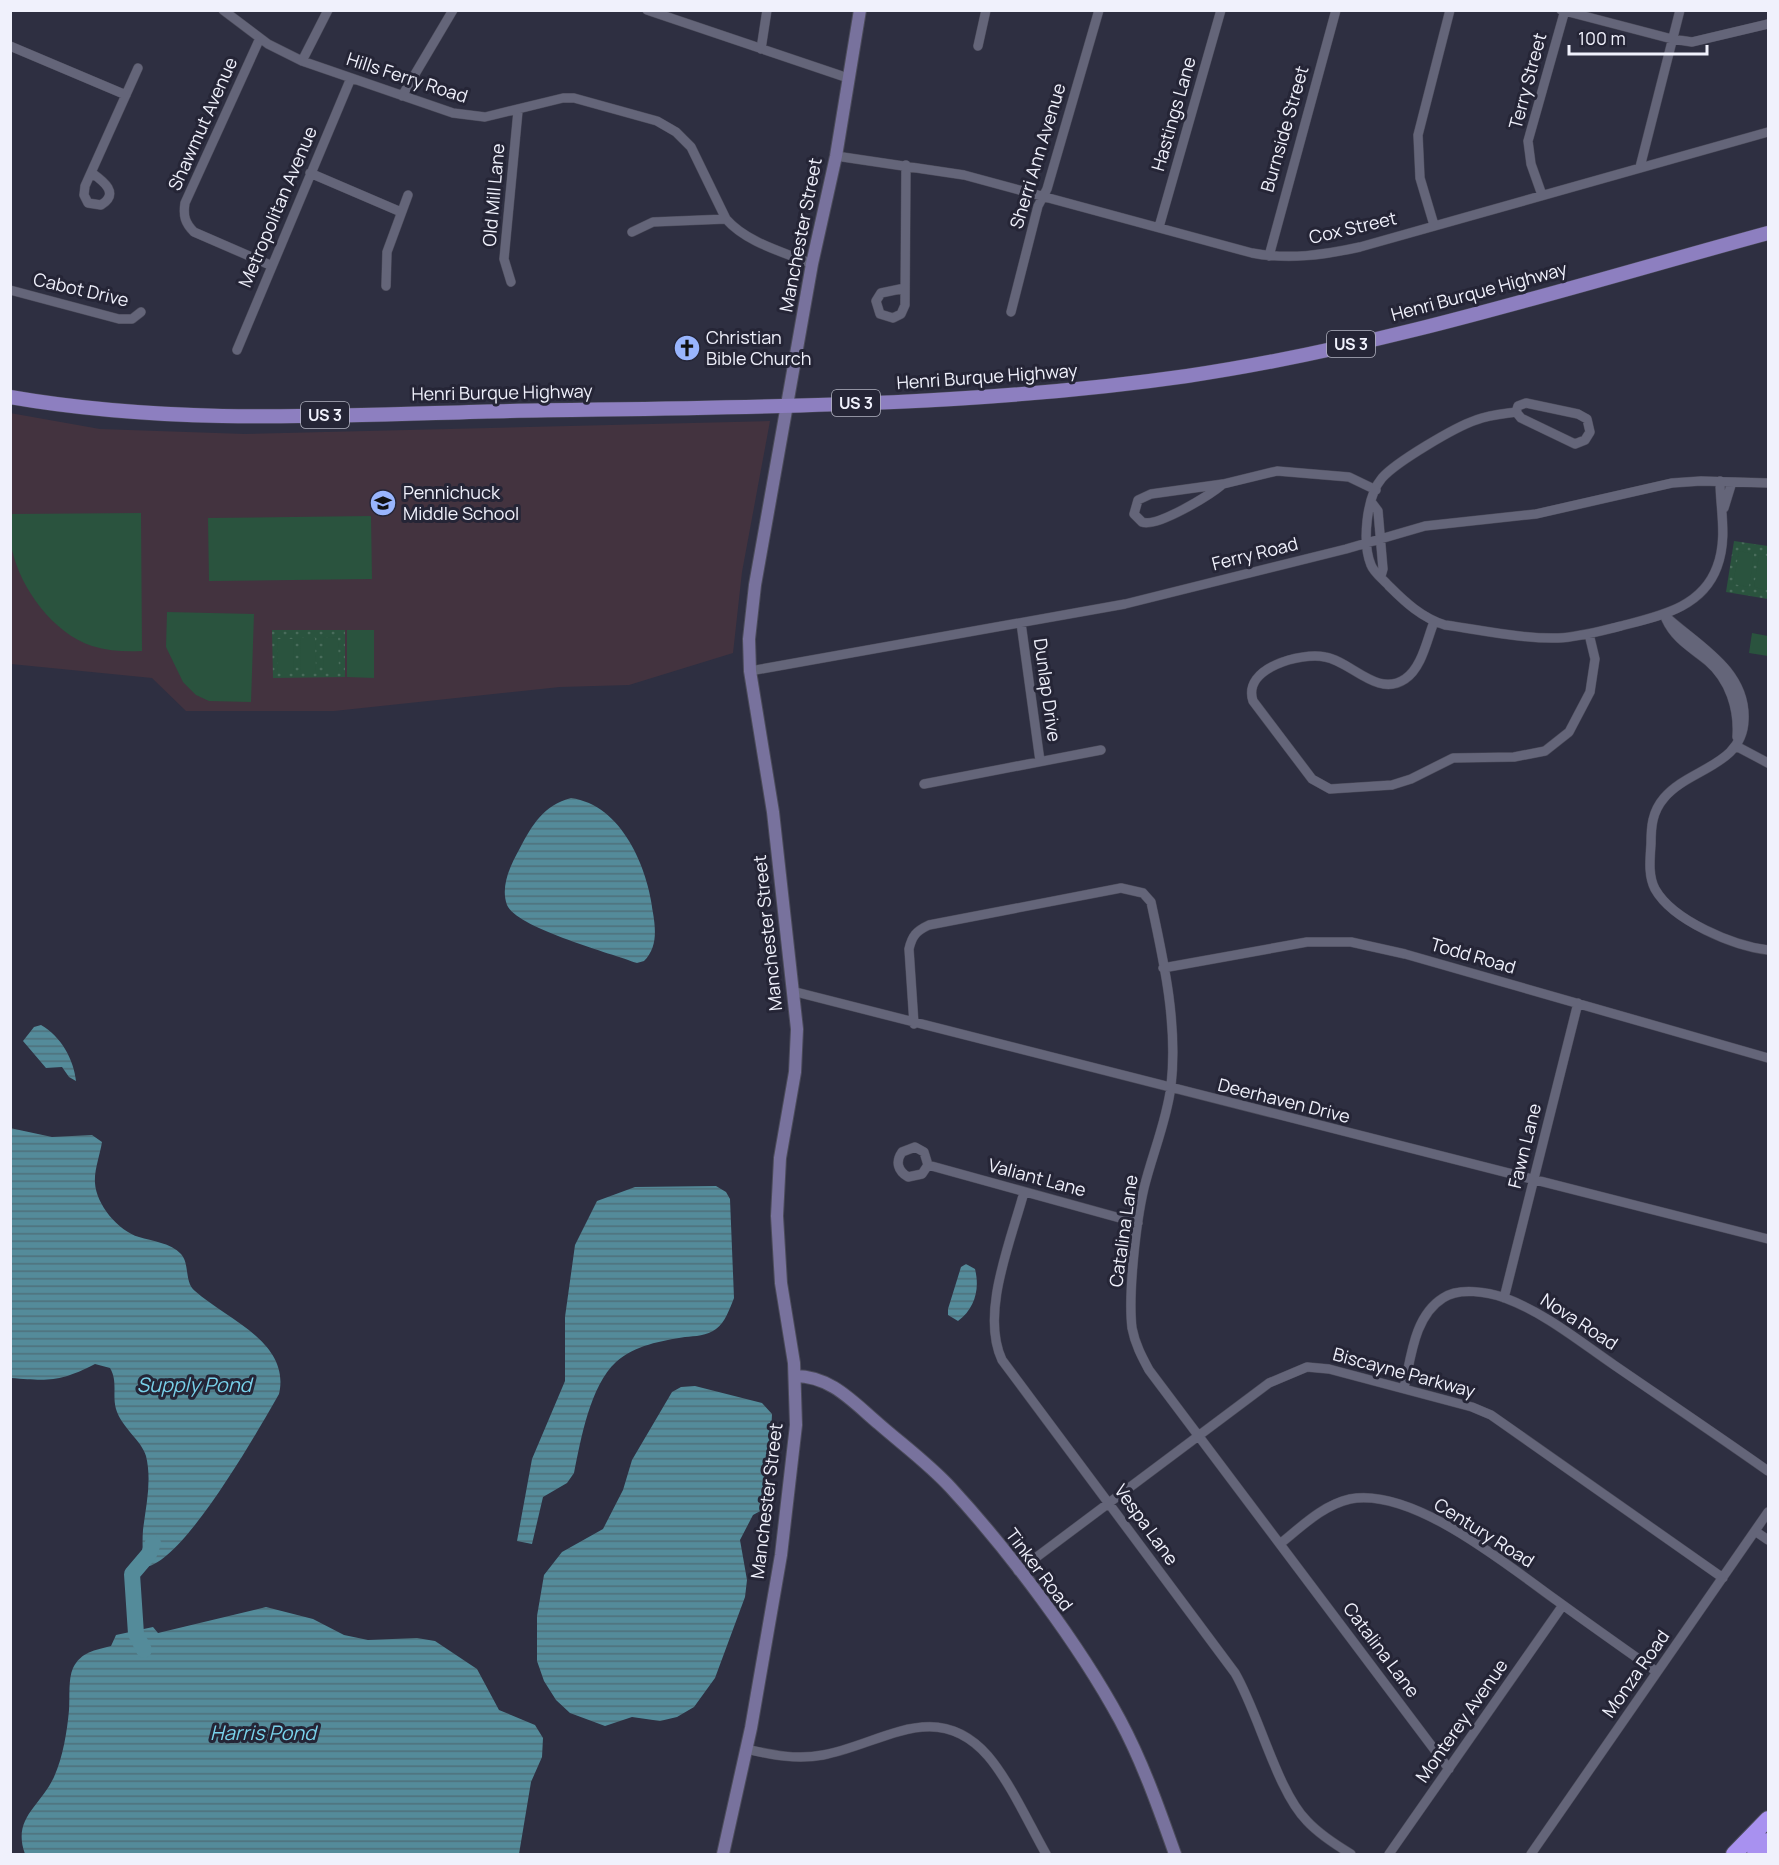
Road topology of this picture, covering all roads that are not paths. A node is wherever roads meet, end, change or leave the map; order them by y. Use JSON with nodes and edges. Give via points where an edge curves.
{"nodes":[{"id":1,"x":223,"y":10,"type":"edge"},
{"id":2,"x":328,"y":10,"type":"edge"},
{"id":3,"x":453,"y":10,"type":"edge"},
{"id":4,"x":647,"y":10,"type":"edge"},
{"id":5,"x":768,"y":10,"type":"edge"},
{"id":6,"x":860,"y":10,"type":"edge"},
{"id":7,"x":986,"y":10,"type":"edge"},
{"id":8,"x":1099,"y":10,"type":"edge"},
{"id":9,"x":1221,"y":10,"type":"edge"},
{"id":10,"x":1336,"y":10,"type":"edge"},
{"id":11,"x":1450,"y":10,"type":"edge"},
{"id":12,"x":1680,"y":10,"type":"edge"},
{"id":13,"x":1563,"y":11,"type":"edge"},
{"id":14,"x":1768,"y":24,"type":"edge"},
{"id":15,"x":260,"y":38,"type":"junction"},
{"id":16,"x":1672,"y":39,"type":"junction"},
{"id":17,"x":10,"y":46,"type":"edge"},
{"id":18,"x":978,"y":46,"type":"dead end"},
{"id":19,"x":761,"y":49,"type":"junction"},
{"id":20,"x":302,"y":61,"type":"junction"},
{"id":21,"x":138,"y":68,"type":"dead end"},
{"id":22,"x":351,"y":78,"type":"junction"},
{"id":23,"x":848,"y":78,"type":"junction"},
{"id":24,"x":126,"y":96,"type":"junction"},
{"id":25,"x":402,"y":96,"type":"junction"},
{"id":26,"x":518,"y":111,"type":"junction"},
{"id":27,"x":1768,"y":132,"type":"edge"},
{"id":28,"x":836,"y":156,"type":"junction"},
{"id":29,"x":906,"y":165,"type":"junction"},
{"id":30,"x":1640,"y":167,"type":"junction"},
{"id":31,"x":92,"y":172,"type":"dead end"},
{"id":32,"x":310,"y":173,"type":"junction"},
{"id":33,"x":408,"y":195,"type":"dead end"},
{"id":34,"x":1542,"y":195,"type":"junction"},
{"id":35,"x":1042,"y":196,"type":"junction"},
{"id":36,"x":401,"y":212,"type":"junction"},
{"id":37,"x":726,"y":219,"type":"junction"},
{"id":38,"x":1434,"y":225,"type":"junction"},
{"id":39,"x":1159,"y":227,"type":"junction"},
{"id":40,"x":632,"y":232,"type":"dead end"},
{"id":41,"x":1768,"y":233,"type":"edge"},
{"id":42,"x":1269,"y":256,"type":"junction"},
{"id":43,"x":812,"y":264,"type":"junction"},
{"id":44,"x":270,"y":265,"type":"junction"},
{"id":45,"x":511,"y":282,"type":"dead end"},
{"id":46,"x":386,"y":286,"type":"dead end"},
{"id":47,"x":905,"y":288,"type":"dead end"},
{"id":48,"x":10,"y":290,"type":"edge"},
{"id":49,"x":141,"y":312,"type":"dead end"},
{"id":50,"x":1011,"y":312,"type":"dead end"},
{"id":51,"x":237,"y":350,"type":"dead end"},
{"id":52,"x":10,"y":397,"type":"edge"},
{"id":53,"x":789,"y":406,"type":"junction"},
{"id":54,"x":1516,"y":412,"type":"junction"},
{"id":55,"x":1720,"y":481,"type":"junction"},
{"id":56,"x":1732,"y":482,"type":"junction"},
{"id":57,"x":1768,"y":483,"type":"edge"},
{"id":58,"x":1223,"y":484,"type":"junction"},
{"id":59,"x":1376,"y":490,"type":"junction"},
{"id":60,"x":1372,"y":503,"type":"junction"},
{"id":61,"x":1724,"y":508,"type":"junction"},
{"id":62,"x":1380,"y":538,"type":"junction"},
{"id":63,"x":1365,"y":543,"type":"junction"},
{"id":64,"x":1381,"y":576,"type":"junction"},
{"id":65,"x":1664,"y":615,"type":"junction"},
{"id":66,"x":1434,"y":622,"type":"junction"},
{"id":67,"x":1021,"y":623,"type":"junction"},
{"id":68,"x":1589,"y":634,"type":"junction"},
{"id":69,"x":750,"y":671,"type":"junction"},
{"id":70,"x":1736,"y":746,"type":"junction"},
{"id":71,"x":1101,"y":750,"type":"dead end"},
{"id":72,"x":1040,"y":761,"type":"junction"},
{"id":73,"x":1768,"y":763,"type":"edge"},
{"id":74,"x":924,"y":784,"type":"dead end"},
{"id":75,"x":1768,"y":950,"type":"edge"},
{"id":76,"x":1162,"y":968,"type":"junction"},
{"id":77,"x":792,"y":991,"type":"junction"},
{"id":78,"x":1578,"y":1003,"type":"junction"},
{"id":79,"x":914,"y":1024,"type":"junction"},
{"id":80,"x":1768,"y":1058,"type":"edge"},
{"id":81,"x":1171,"y":1089,"type":"junction"},
{"id":82,"x":927,"y":1165,"type":"dead end"},
{"id":83,"x":1533,"y":1181,"type":"junction"},
{"id":84,"x":1024,"y":1192,"type":"junction"},
{"id":85,"x":1138,"y":1223,"type":"junction"},
{"id":86,"x":1768,"y":1239,"type":"edge"},
{"id":87,"x":1504,"y":1298,"type":"junction"},
{"id":88,"x":795,"y":1376,"type":"junction"},
{"id":89,"x":1404,"y":1388,"type":"junction"},
{"id":90,"x":1200,"y":1435,"type":"junction"},
{"id":91,"x":1768,"y":1471,"type":"edge"},
{"id":92,"x":1109,"y":1502,"type":"junction"},
{"id":93,"x":1768,"y":1512,"type":"edge"},
{"id":94,"x":1755,"y":1531,"type":"junction"},
{"id":95,"x":1768,"y":1540,"type":"edge"},
{"id":96,"x":1281,"y":1543,"type":"junction"},
{"id":97,"x":1018,"y":1571,"type":"junction"},
{"id":98,"x":1722,"y":1578,"type":"junction"},
{"id":99,"x":1563,"y":1605,"type":"junction"},
{"id":100,"x":1657,"y":1672,"type":"junction"},
{"id":101,"x":746,"y":1749,"type":"junction"},
{"id":102,"x":1449,"y":1769,"type":"junction"},
{"id":103,"x":1768,"y":1819,"type":"edge"},
{"id":104,"x":1768,"y":1841,"type":"edge"},
{"id":105,"x":1043,"y":1853,"type":"edge"},
{"id":106,"x":723,"y":1854,"type":"edge"},
{"id":107,"x":1175,"y":1854,"type":"edge"},
{"id":108,"x":1351,"y":1854,"type":"edge"},
{"id":109,"x":1389,"y":1854,"type":"edge"},
{"id":110,"x":1531,"y":1854,"type":"edge"},
{"id":111,"x":1734,"y":1854,"type":"edge"},
{"id":112,"x":1755,"y":1854,"type":"edge"}],
"edges":[{"from":1,"to":15,"type":"street","name":"Hills Ferry Road"},
{"from":2,"to":20,"type":"street"},
{"from":3,"to":25,"type":"street"},
{"from":4,"to":19,"type":"street"},
{"from":5,"to":19,"type":"street"},
{"from":6,"to":23,"type":"street","name":"Manchester Street"},
{"from":7,"to":18,"type":"street"},
{"from":8,"to":35,"type":"street","name":"Sherri Ann Avenue"},
{"from":9,"to":39,"type":"street","name":"Hastings Lane"},
{"from":10,"to":42,"type":"street","name":"Burnside Street"},
{"from":11,"to":38,"type":"street","via":[[1418,135],[1420,178]]},
{"from":12,"to":16,"type":"street"},
{"from":13,"to":16,"type":"street"},
{"from":13,"to":34,"type":"street","name":"Terry Street","via":[[1528,141]]},
{"from":14,"to":16,"type":"street","via":[[1705,40]]},
{"from":15,"to":20,"type":"street","name":"Hills Ferry Road"},
{"from":15,"to":44,"type":"street","name":"Shawmut Avenue","via":[[185,203],[186,224],[194,232]]},
{"from":16,"to":30,"type":"street"},
{"from":17,"to":24,"type":"street"},
{"from":19,"to":23,"type":"street"},
{"from":20,"to":22,"type":"street","name":"Hills Ferry Road"},
{"from":21,"to":24,"type":"street"},
{"from":22,"to":25,"type":"street","name":"Hills Ferry Road"},
{"from":22,"to":32,"type":"street","name":"Metropolitan Avenue"},
{"from":23,"to":28,"type":"street","name":"Manchester Street"},
{"from":24,"to":31,"type":"street"},
{"from":25,"to":26,"type":"street","name":"Hills Ferry Road","via":[[474,117]]},
{"from":26,"to":37,"type":"street","name":"Hills Ferry Road","via":[[574,98],[667,126],[691,147]]},
{"from":26,"to":45,"type":"street","name":"Old Mill Lane","via":[[504,259]]},
{"from":27,"to":30,"type":"street","name":"Cox Street"},
{"from":28,"to":29,"type":"street","name":"Cox Street"},
{"from":28,"to":43,"type":"street","name":"Manchester Street"},
{"from":29,"to":35,"type":"street","name":"Cox Street","via":[[964,175]]},
{"from":29,"to":47,"type":"street"},
{"from":30,"to":34,"type":"street","name":"Cox Street"},
{"from":32,"to":36,"type":"street"},
{"from":32,"to":44,"type":"street","name":"Metropolitan Avenue"},
{"from":33,"to":36,"type":"street"},
{"from":34,"to":38,"type":"street","name":"Cox Street"},
{"from":35,"to":39,"type":"street","name":"Cox Street"},
{"from":35,"to":50,"type":"street","name":"Sherri Ann Avenue"},
{"from":36,"to":46,"type":"street","via":[[387,252]]},
{"from":37,"to":40,"type":"street","via":[[653,222]]},
{"from":37,"to":43,"type":"street","name":"Hills Ferry Road","via":[[750,238]]},
{"from":38,"to":42,"type":"street","name":"Cox Street","via":[[1328,254]]},
{"from":39,"to":42,"type":"street","name":"Cox Street"},
{"from":41,"to":53,"type":"main road","name":"Henri Burque Highway","number":"US 3","via":[[1410,330],[1216,371],[1076,390]]},
{"from":43,"to":53,"type":"street","name":"Manchester Street"},
{"from":44,"to":51,"type":"street","name":"Metropolitan Avenue"},
{"from":48,"to":49,"type":"street","name":"Cabot Drive","via":[[119,318],[132,319]]},
{"from":52,"to":53,"type":"main road","name":"Henri Burque Highway","number":"US 3","via":[[99,410],[208,417]]},
{"from":53,"to":69,"type":"street","name":"Manchester Street","via":[[755,585]]},
{"from":54,"to":54,"type":"street","via":[[1575,444],[1585,440],[1590,432],[1587,419],[1578,414],[1526,403],[1518,406]]},
{"from":54,"to":59,"type":"street","via":[[1464,424],[1392,469]]},
{"from":55,"to":56,"type":"street","name":"Ferry Road"},
{"from":55,"to":61,"type":"street"},
{"from":55,"to":62,"type":"street","name":"Ferry Road","via":[[1672,483],[1536,514],[1435,524]]},
{"from":56,"to":57,"type":"street","name":"Ferry Road"},
{"from":56,"to":61,"type":"street"},
{"from":58,"to":58,"type":"street","via":[[1151,494],[1138,500],[1134,514],[1142,522],[1155,523],[1212,494]]},
{"from":58,"to":59,"type":"street","via":[[1277,471],[1353,478]]},
{"from":59,"to":60,"type":"street"},
{"from":60,"to":62,"type":"street","via":[[1378,511]]},
{"from":60,"to":63,"type":"street"},
{"from":61,"to":65,"type":"street","via":[[1722,548],[1712,577],[1691,601]]},
{"from":62,"to":63,"type":"street","name":"Ferry Road"},
{"from":62,"to":64,"type":"street"},
{"from":63,"to":64,"type":"street","via":[[1372,568]]},
{"from":63,"to":67,"type":"street","name":"Ferry Road","via":[[1136,602]]},
{"from":64,"to":66,"type":"street","via":[[1405,601]]},
{"from":65,"to":68,"type":"street"},
{"from":65,"to":70,"type":"street","via":[[1720,661],[1732,678],[1744,716]]},
{"from":66,"to":68,"type":"street","via":[[1531,636]]},
{"from":66,"to":68,"type":"street","via":[[1414,670],[1405,680],[1391,685],[1366,678],[1335,660],[1314,656],[1271,667],[1255,682],[1253,701],[1312,780],[1338,790],[1392,785],[1411,780],[1453,758],[1514,757],[1545,751],[1569,732],[1590,692],[1595,659]]},
{"from":67,"to":69,"type":"street","name":"Ferry Road"},
{"from":67,"to":72,"type":"street","name":"Dunlap Drive"},
{"from":69,"to":77,"type":"street","name":"Manchester Street","via":[[772,812]]},
{"from":70,"to":73,"type":"street"},
{"from":70,"to":75,"type":"street","via":[[1724,759],[1665,796],[1654,812],[1652,879],[1662,898],[1694,923],[1736,944]]},
{"from":71,"to":72,"type":"street","name":"Dunlap Drive"},
{"from":72,"to":74,"type":"street","name":"Dunlap Drive"},
{"from":76,"to":78,"type":"street","name":"Todd Road","via":[[1307,942],[1351,942]]},
{"from":76,"to":79,"type":"street","name":"Catalina Lane","via":[[1151,902],[1132,889],[928,925],[912,938],[909,949]]},
{"from":76,"to":81,"type":"street","name":"Catalina Lane","via":[[1173,1029]]},
{"from":77,"to":79,"type":"street","name":"Deerhaven Drive"},
{"from":77,"to":88,"type":"street","name":"Manchester Street","via":[[796,1056],[780,1158],[777,1216],[781,1283]]},
{"from":78,"to":80,"type":"street","name":"Todd Road"},
{"from":78,"to":83,"type":"street","name":"Fawn Lane"},
{"from":79,"to":81,"type":"street","name":"Deerhaven Drive"},
{"from":81,"to":83,"type":"street","name":"Deerhaven Drive"},
{"from":81,"to":85,"type":"street","name":"Catalina Lane","via":[[1143,1190]]},
{"from":82,"to":84,"type":"street","name":"Valiant Lane"},
{"from":83,"to":86,"type":"street","name":"Deerhaven Drive"},
{"from":83,"to":87,"type":"street","name":"Fawn Lane"},
{"from":84,"to":85,"type":"street","name":"Valiant Lane"},
{"from":84,"to":92,"type":"street","name":"Vespa Lane","via":[[994,1306],[994,1339],[1008,1369]]},
{"from":85,"to":90,"type":"street","name":"Catalina Lane","via":[[1131,1308],[1138,1351]]},
{"from":87,"to":89,"type":"street","name":"Nova Road","via":[[1466,1292],[1444,1296],[1419,1326]]},
{"from":87,"to":91,"type":"street","name":"Nova Road","via":[[1546,1318]]},
{"from":88,"to":97,"type":"street","name":"Tinker Road","via":[[822,1380],[845,1394],[910,1450],[950,1487]]},
{"from":88,"to":101,"type":"street","name":"Manchester Street","via":[[795,1447],[790,1490]]},
{"from":89,"to":90,"type":"street","name":"Biscayne Parkway","via":[[1307,1367],[1269,1383]]},
{"from":89,"to":98,"type":"street","name":"Biscayne Parkway","via":[[1491,1415]]},
{"from":90,"to":92,"type":"street","name":"Biscayne Parkway"},
{"from":90,"to":96,"type":"street","name":"Catalina Lane"},
{"from":92,"to":97,"type":"street","name":"Biscayne Parkway"},
{"from":92,"to":108,"type":"street","name":"Vespa Lane","via":[[1246,1692],[1288,1792],[1305,1820]]},
{"from":93,"to":94,"type":"street","name":"Monza Road"},
{"from":94,"to":95,"type":"street"},
{"from":94,"to":98,"type":"street","name":"Monza Road"},
{"from":96,"to":99,"type":"street","name":"Century Road","via":[[1330,1506],[1351,1499],[1393,1503],[1443,1524]]},
{"from":96,"to":102,"type":"street","name":"Catalina Lane"},
{"from":97,"to":107,"type":"street","name":"Tinker Road","via":[[1119,1718],[1147,1776]]},
{"from":98,"to":100,"type":"street","name":"Monza Road"},
{"from":99,"to":100,"type":"street","name":"Century Road"},
{"from":99,"to":102,"type":"street","name":"Monterey Avenue"},
{"from":100,"to":110,"type":"street","name":"Monza Road"},
{"from":101,"to":105,"type":"street","via":[[807,1757],[832,1753],[910,1726],[950,1730],[969,1740],[993,1762]]},
{"from":101,"to":106,"type":"street","name":"Manchester Street"},
{"from":102,"to":109,"type":"street","name":"Monterey Avenue"},
{"from":103,"to":111,"type":"highway"},
{"from":104,"to":112,"type":"highway"}]}
